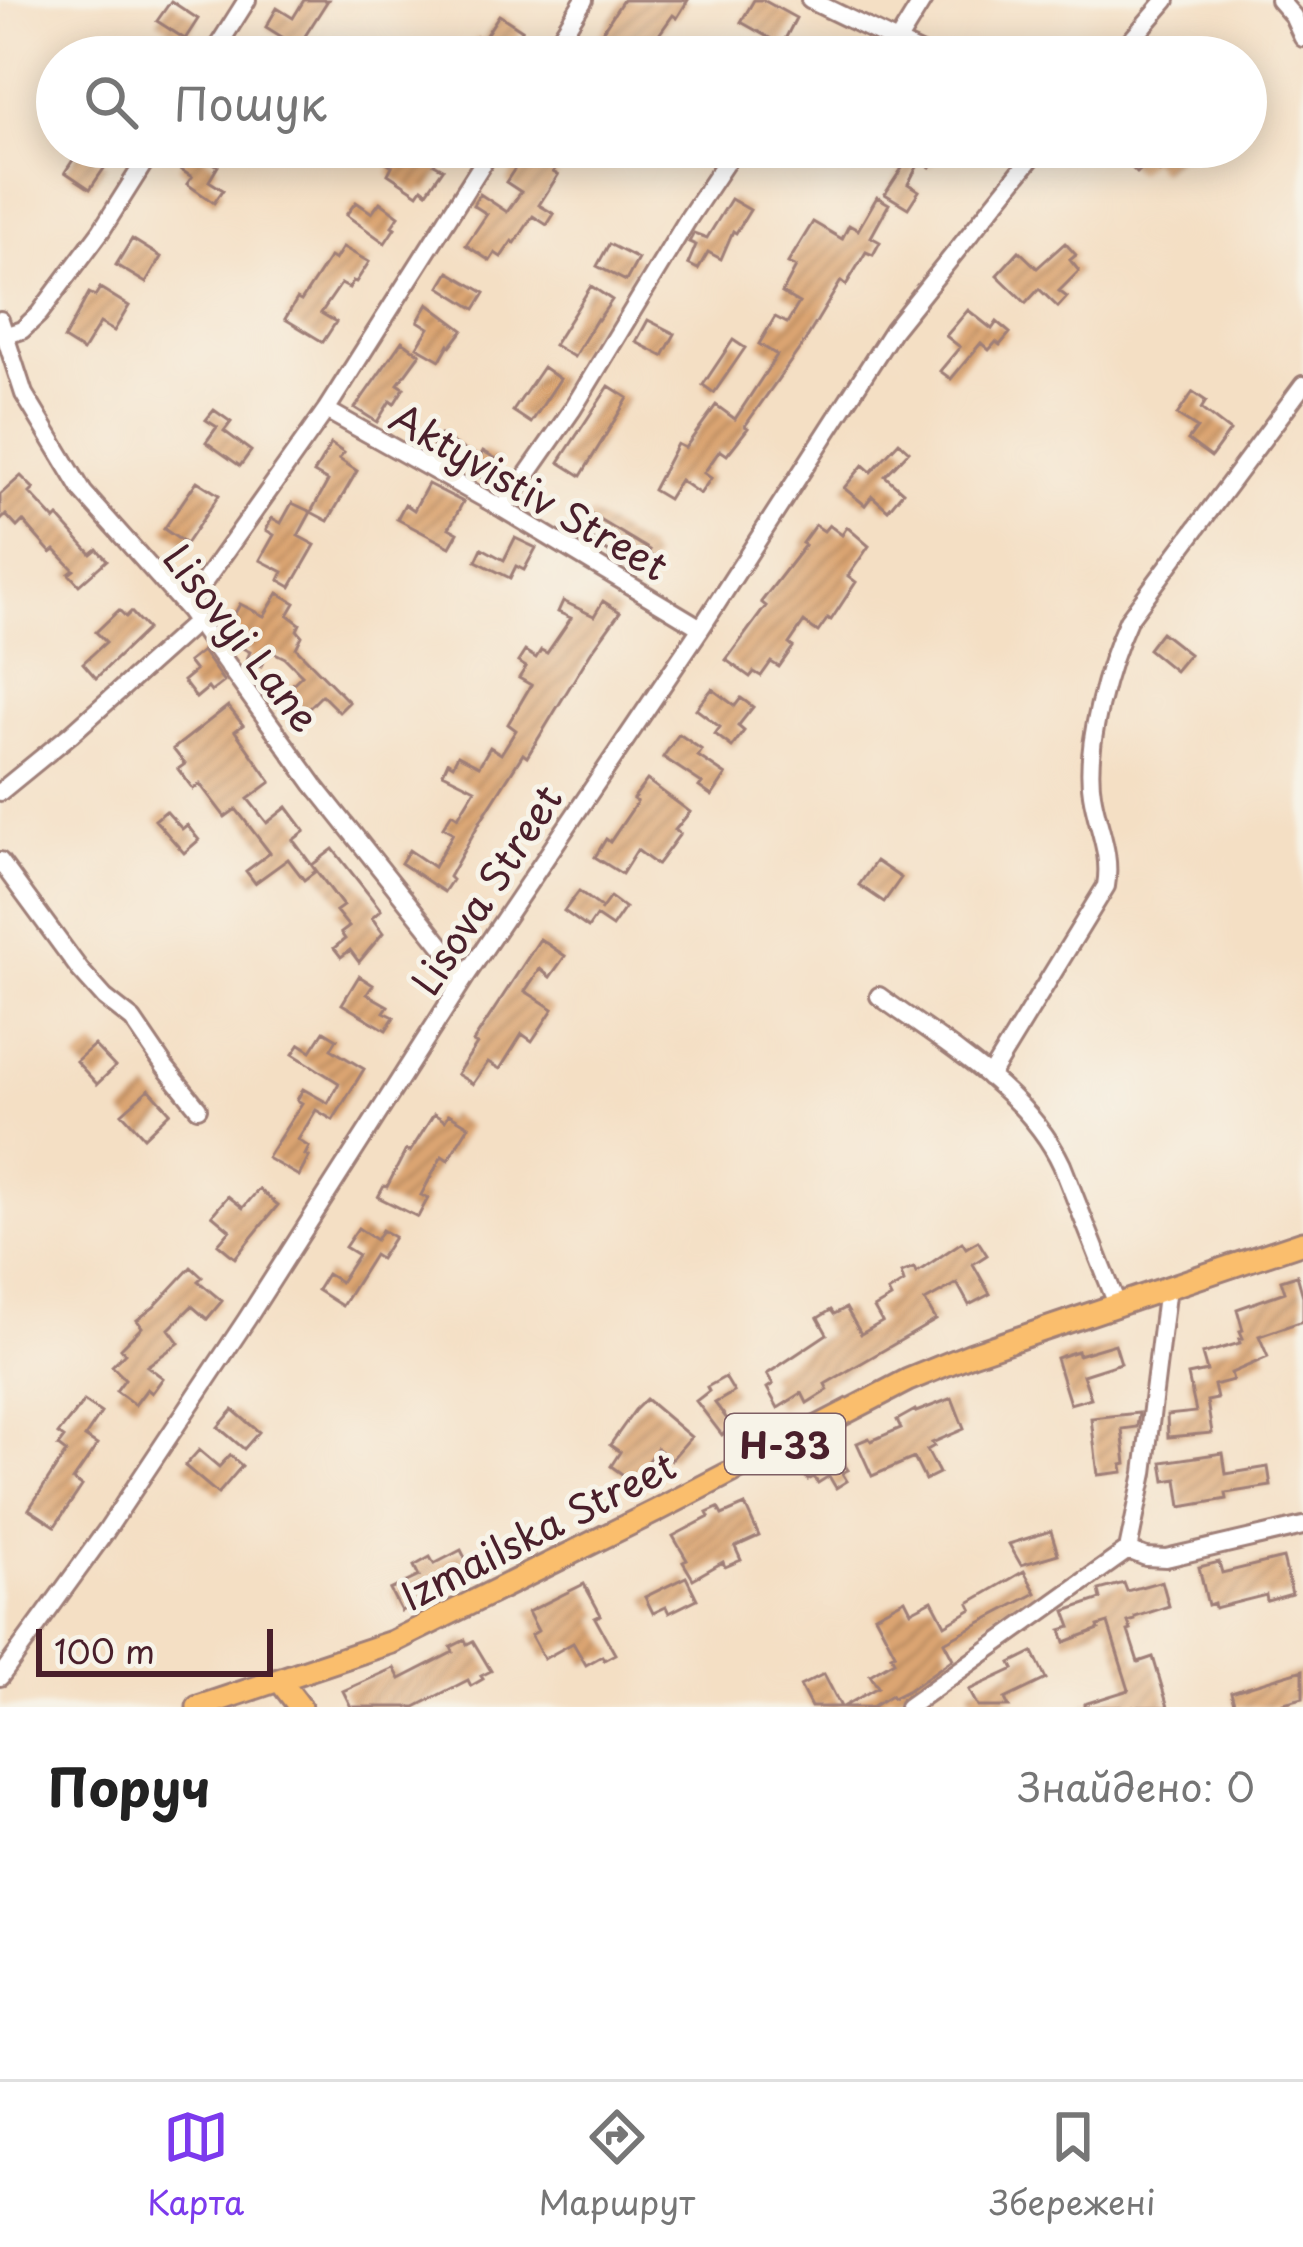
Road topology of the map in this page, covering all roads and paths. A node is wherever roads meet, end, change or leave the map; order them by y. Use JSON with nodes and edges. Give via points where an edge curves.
{"nodes":[{"id":1,"x":247,"y":0,"type":"edge"},
{"id":2,"x":584,"y":0,"type":"edge"},
{"id":3,"x":810,"y":0,"type":"edge"},
{"id":4,"x":923,"y":0,"type":"edge"},
{"id":5,"x":1166,"y":0,"type":"edge"},
{"id":6,"x":1279,"y":0,"type":"edge"},
{"id":7,"x":224,"y":36,"type":"edge"},
{"id":8,"x":561,"y":36,"type":"edge"},
{"id":9,"x":887,"y":36,"type":"edge"},
{"id":10,"x":901,"y":36,"type":"edge"},
{"id":11,"x":1135,"y":36,"type":"edge"},
{"id":12,"x":1303,"y":38,"type":"edge"},
{"id":13,"x":140,"y":168,"type":"edge"},
{"id":14,"x":480,"y":168,"type":"edge"},
{"id":15,"x":722,"y":168,"type":"edge"},
{"id":16,"x":1023,"y":168,"type":"edge"},
{"id":17,"x":2,"y":328,"type":"edge"},
{"id":18,"x":1303,"y":385,"type":"edge"},
{"id":19,"x":326,"y":410,"type":"junction"},
{"id":20,"x":503,"y":509,"type":"junction"},
{"id":21,"x":192,"y":616,"type":"junction"},
{"id":22,"x":701,"y":628,"type":"junction"},
{"id":23,"x":0,"y":792,"type":"edge"},
{"id":24,"x":0,"y":861,"type":"edge"},
{"id":25,"x":466,"y":976,"type":"junction"},
{"id":26,"x":879,"y":996,"type":"dead end"},
{"id":27,"x":989,"y":1077,"type":"junction"},
{"id":28,"x":198,"y":1108,"type":"dead end"},
{"id":29,"x":1303,"y":1242,"type":"edge"},
{"id":30,"x":1167,"y":1287,"type":"junction"},
{"id":31,"x":1117,"y":1304,"type":"junction"},
{"id":32,"x":1303,"y":1526,"type":"edge"},
{"id":33,"x":1129,"y":1550,"type":"junction"},
{"id":34,"x":0,"y":1677,"type":"edge"},
{"id":35,"x":280,"y":1681,"type":"junction"},
{"id":36,"x":198,"y":1707,"type":"edge"},
{"id":37,"x":300,"y":1707,"type":"edge"},
{"id":38,"x":908,"y":1707,"type":"edge"}],
"edges":[{"from":1,"to":7,"type":"street"},
{"from":2,"to":8,"type":"street"},
{"from":3,"to":9,"type":"street"},
{"from":4,"to":10,"type":"street"},
{"from":5,"to":11,"type":"street"},
{"from":6,"to":12,"type":"street"},
{"from":13,"to":17,"type":"street","via":[[39,314],[22,330]]},
{"from":14,"to":19,"type":"street","name":"Aktyvistiv Street"},
{"from":15,"to":20,"type":"street"},
{"from":16,"to":22,"type":"street","name":"Lisova Street","via":[[893,330]]},
{"from":17,"to":21,"type":"street","name":"Lisovyi Lane","via":[[24,394],[83,492]]},
{"from":18,"to":27,"type":"street","via":[[1128,620],[1113,653],[1090,776],[1107,850],[1106,886]]},
{"from":19,"to":20,"type":"street","name":"Aktyvistiv Street"},
{"from":19,"to":21,"type":"street","name":"Aktyvistiv Street","via":[[194,596]]},
{"from":20,"to":22,"type":"street","name":"Aktyvistiv Street"},
{"from":21,"to":23,"type":"street","name":"Aktyvistiv Street"},
{"from":21,"to":25,"type":"street","name":"Lisovyi Lane"},
{"from":22,"to":25,"type":"street","name":"Lisova Street"},
{"from":24,"to":28,"type":"street"},
{"from":25,"to":34,"type":"street","name":"Lisova Street","via":[[106,1532]]},
{"from":26,"to":27,"type":"street"},
{"from":27,"to":31,"type":"street","via":[[1052,1143]]},
{"from":29,"to":30,"type":"main road","name":"Izmailska Street","number":"Н-33"},
{"from":30,"to":31,"type":"main road","name":"Izmailska Street","number":"Н-33"},
{"from":30,"to":33,"type":"street"},
{"from":31,"to":35,"type":"main road","name":"Izmailska Street","number":"Н-33","via":[[908,1381],[392,1642]]},
{"from":32,"to":33,"type":"street","via":[[1166,1558]]},
{"from":33,"to":38,"type":"street"},
{"from":35,"to":36,"type":"main road","name":"Izmailska Street","number":"Н-33"},
{"from":35,"to":37,"type":"main road"}]}
